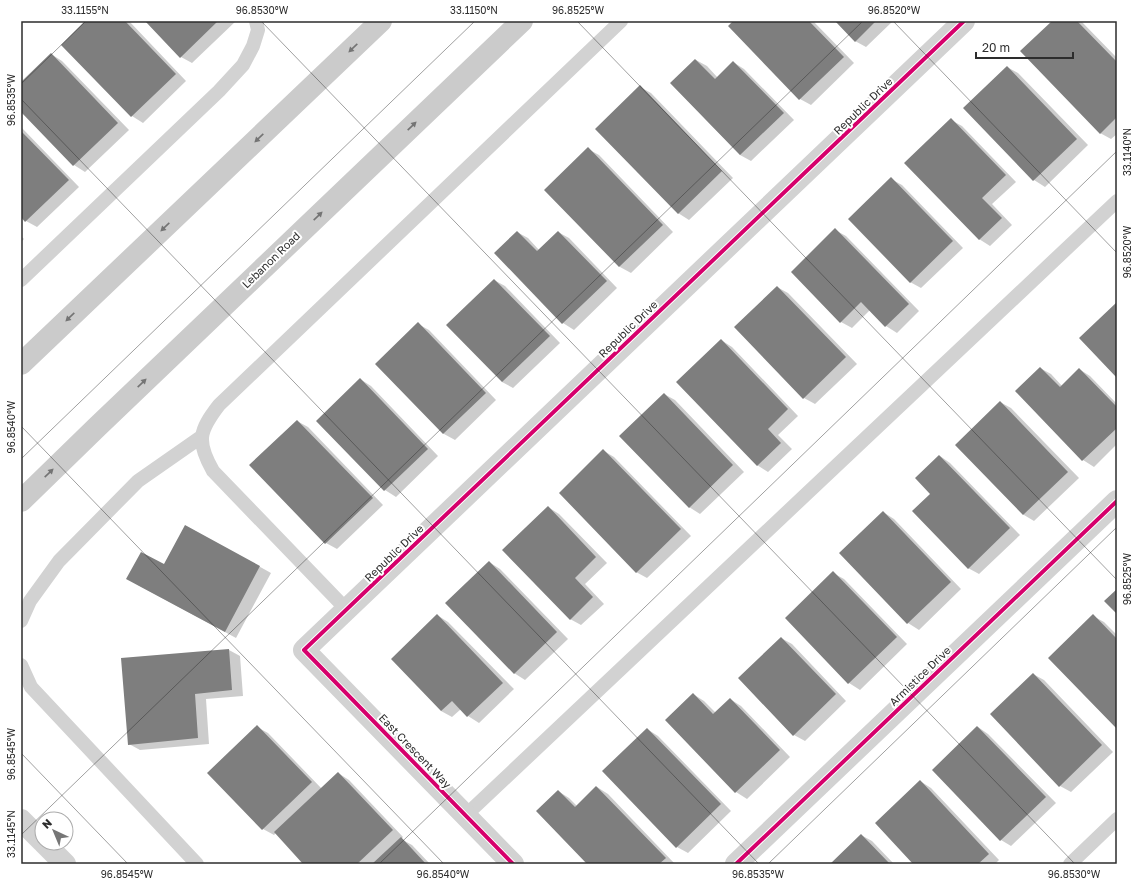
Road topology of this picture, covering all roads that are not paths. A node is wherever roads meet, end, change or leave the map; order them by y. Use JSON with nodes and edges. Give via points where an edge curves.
{"nodes":[{"id":1,"x":256,"y":21,"type":"edge"},
{"id":2,"x":381,"y":21,"type":"edge"},
{"id":3,"x":522,"y":21,"type":"edge"},
{"id":4,"x":621,"y":21,"type":"edge"},
{"id":5,"x":964,"y":21,"type":"edge"},
{"id":6,"x":1117,"y":201,"type":"edge"},
{"id":7,"x":21,"y":280,"type":"edge"},
{"id":8,"x":21,"y":364,"type":"edge"},
{"id":9,"x":201,"y":437,"type":"junction"},
{"id":10,"x":21,"y":501,"type":"edge"},
{"id":11,"x":1117,"y":501,"type":"edge"},
{"id":12,"x":347,"y":610,"type":"junction"},
{"id":13,"x":21,"y":621,"type":"edge"},
{"id":14,"x":304,"y":650,"type":"joint"},
{"id":15,"x":21,"y":664,"type":"edge"},
{"id":16,"x":466,"y":815,"type":"junction"},
{"id":17,"x":1117,"y":819,"type":"edge"},
{"id":18,"x":21,"y":820,"type":"edge"},
{"id":19,"x":34,"y":833,"type":"edge"},
{"id":20,"x":52,"y":851,"type":"edge"},
{"id":21,"x":65,"y":864,"type":"edge"},
{"id":22,"x":197,"y":864,"type":"edge"},
{"id":23,"x":513,"y":864,"type":"edge"},
{"id":24,"x":736,"y":864,"type":"edge"},
{"id":25,"x":1070,"y":864,"type":"edge"}],
"edges":[{"from":1,"to":7,"type":"lane","via":[[258,30],[254,46],[243,65]]},
{"from":2,"to":8,"type":"main road","one_way":true},
{"from":10,"to":3,"type":"main road","name":"Lebanon Road","one_way":true},
{"from":4,"to":9,"type":"lane","via":[[219,405],[207,421]]},
{"from":5,"to":12,"type":"street","name":"Republic Drive"},
{"from":6,"to":16,"type":"lane"},
{"from":9,"to":12,"type":"lane","via":[[204,455],[213,471]]},
{"from":9,"to":13,"type":"lane","via":[[138,481],[59,561],[30,601]]},
{"from":11,"to":24,"type":"street","name":"Armistice Drive"},
{"from":12,"to":14,"type":"street","name":"Republic Drive"},
{"from":14,"to":16,"type":"street","name":"East Crescent Way"},
{"from":15,"to":22,"type":"lane","via":[[31,687]]},
{"from":16,"to":23,"type":"street","name":"East Crescent Way"},
{"from":17,"to":25,"type":"lane"},
{"from":18,"to":19,"type":"street"},
{"from":20,"to":21,"type":"street"}]}
